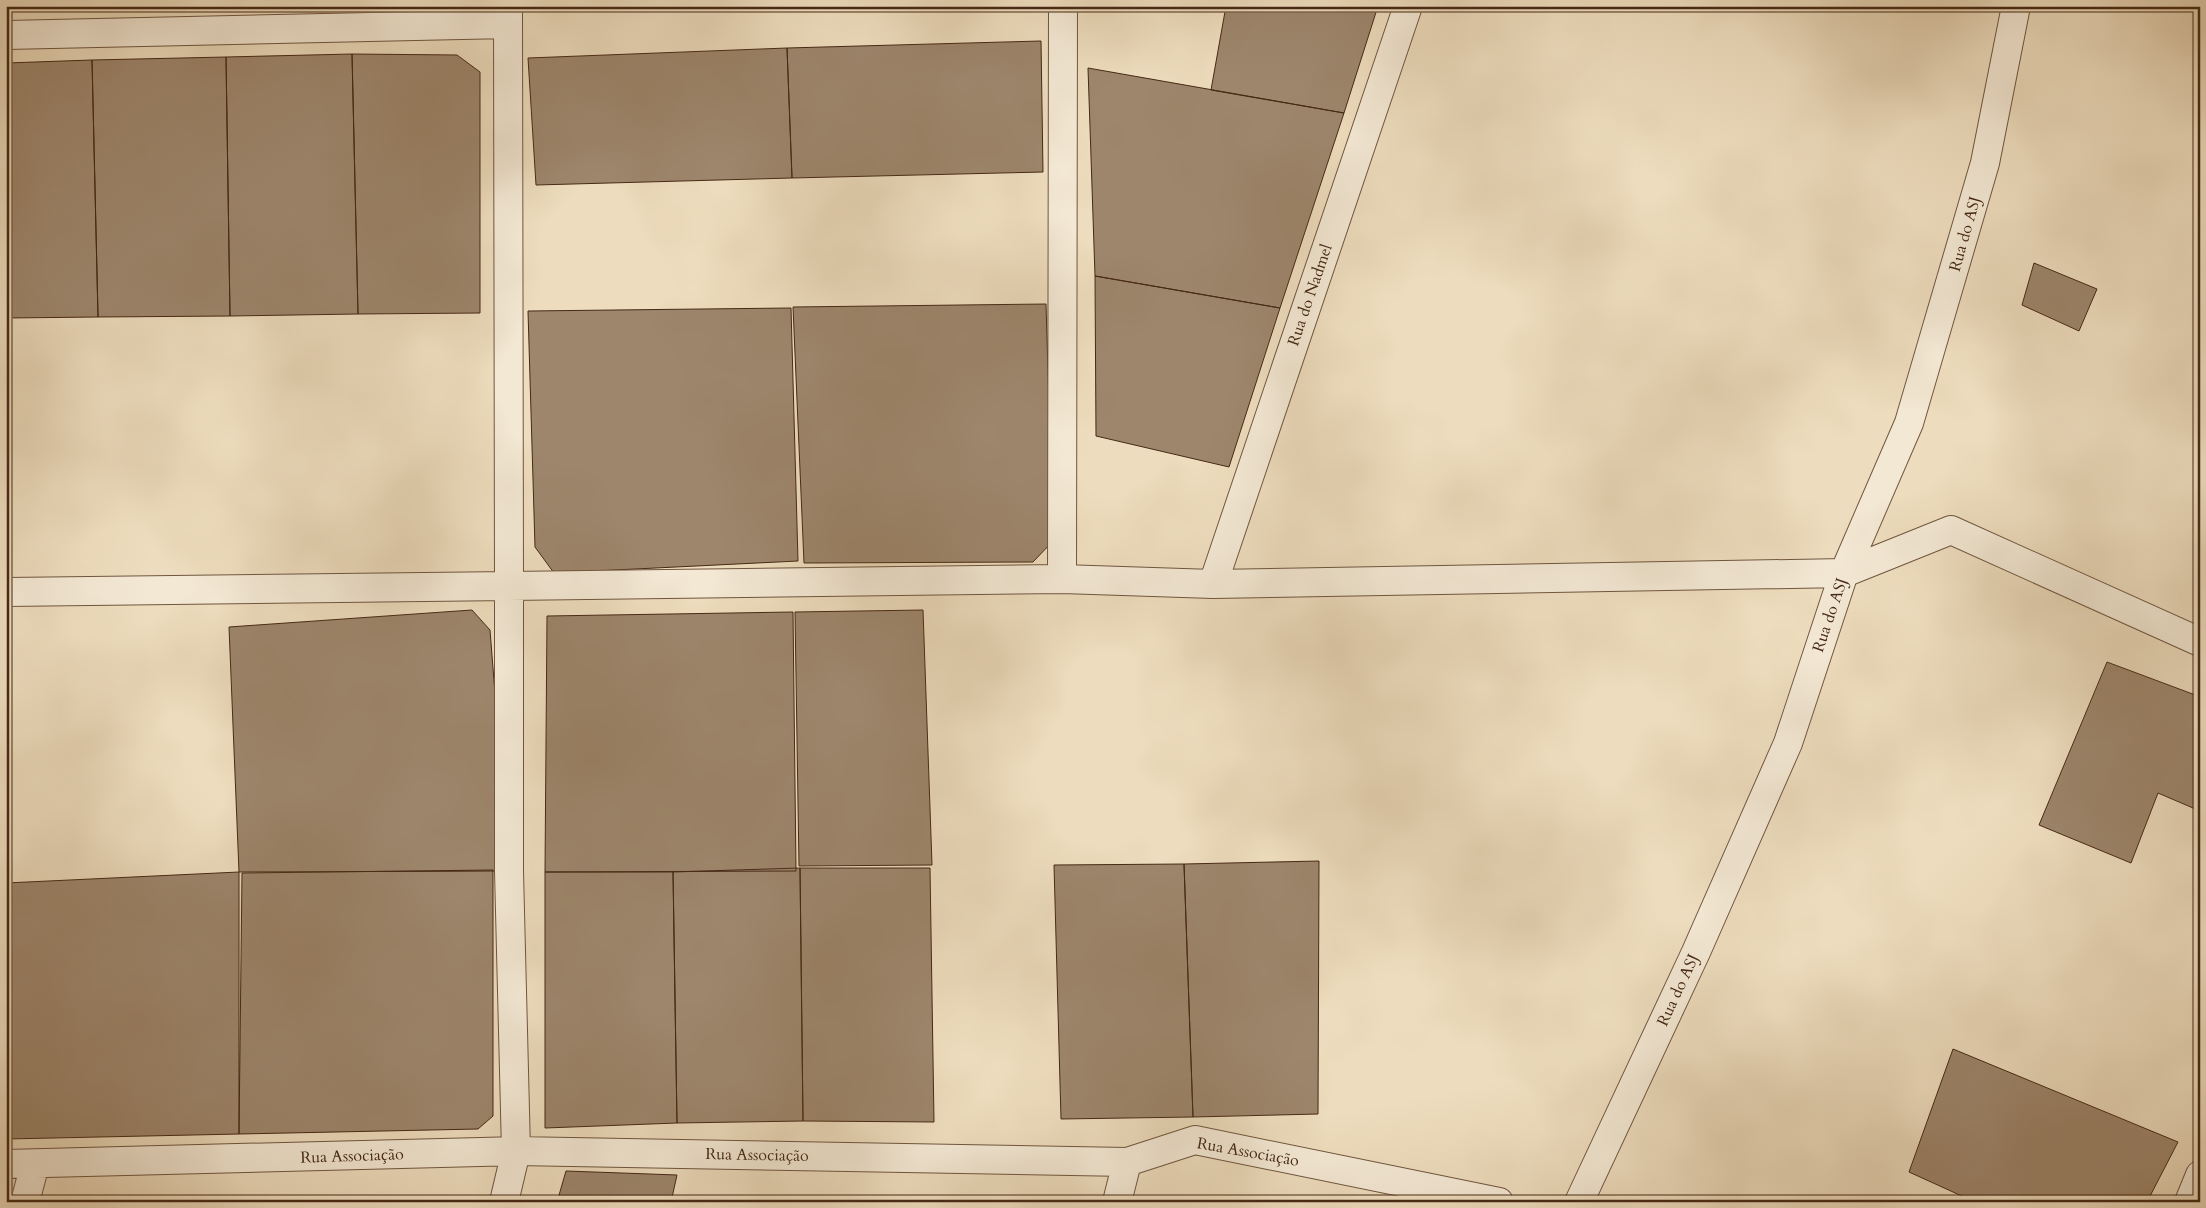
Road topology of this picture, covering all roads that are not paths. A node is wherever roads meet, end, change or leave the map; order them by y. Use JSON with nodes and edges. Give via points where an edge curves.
{"nodes":[{"id":1,"x":1063,"y":6,"type":"edge"},
{"id":2,"x":1408,"y":6,"type":"edge"},
{"id":3,"x":2016,"y":6,"type":"edge"},
{"id":4,"x":508,"y":15,"type":"edge"},
{"id":5,"x":6,"y":35,"type":"edge"},
{"id":6,"x":1844,"y":573,"type":"junction"},
{"id":7,"x":1062,"y":579,"type":"junction"},
{"id":8,"x":1212,"y":584,"type":"junction"},
{"id":9,"x":509,"y":586,"type":"junction"},
{"id":10,"x":6,"y":592,"type":"edge"},
{"id":11,"x":2200,"y":642,"type":"edge"},
{"id":12,"x":516,"y":1151,"type":"junction"},
{"id":13,"x":1127,"y":1162,"type":"junction"},
{"id":14,"x":6,"y":1164,"type":"edge"},
{"id":15,"x":35,"y":1164,"type":"junction"},
{"id":16,"x":2200,"y":1175,"type":"edge"},
{"id":17,"x":25,"y":1202,"type":"edge"},
{"id":18,"x":504,"y":1202,"type":"edge"},
{"id":19,"x":1117,"y":1202,"type":"edge"},
{"id":20,"x":1499,"y":1202,"type":"edge"},
{"id":21,"x":1579,"y":1202,"type":"edge"},
{"id":22,"x":2189,"y":1202,"type":"edge"}],
"edges":[{"from":1,"to":7,"type":"street"},
{"from":2,"to":8,"type":"street","name":"Rua do Nadmel"},
{"from":3,"to":6,"type":"street","name":"Rua do ASJ","via":[[1985,163],[1912,413]]},
{"from":4,"to":5,"type":"street"},
{"from":4,"to":9,"type":"street"},
{"from":6,"to":8,"type":"street"},
{"from":6,"to":11,"type":"street","via":[[1952,530]]},
{"from":6,"to":21,"type":"street","name":"Rua do ASJ","via":[[1788,743],[1696,952]]},
{"from":7,"to":8,"type":"street"},
{"from":7,"to":9,"type":"street"},
{"from":9,"to":10,"type":"street"},
{"from":9,"to":12,"type":"street","via":[[509,871]]},
{"from":12,"to":13,"type":"street","name":"Rua Associação"},
{"from":12,"to":15,"type":"street","name":"Rua Associação"},
{"from":12,"to":18,"type":"street"},
{"from":13,"to":19,"type":"street"},
{"from":13,"to":20,"type":"street","name":"Rua Associação","via":[[1195,1140]]},
{"from":14,"to":15,"type":"street","name":"Rua Associação"},
{"from":15,"to":17,"type":"street"},
{"from":16,"to":22,"type":"street"}]}
